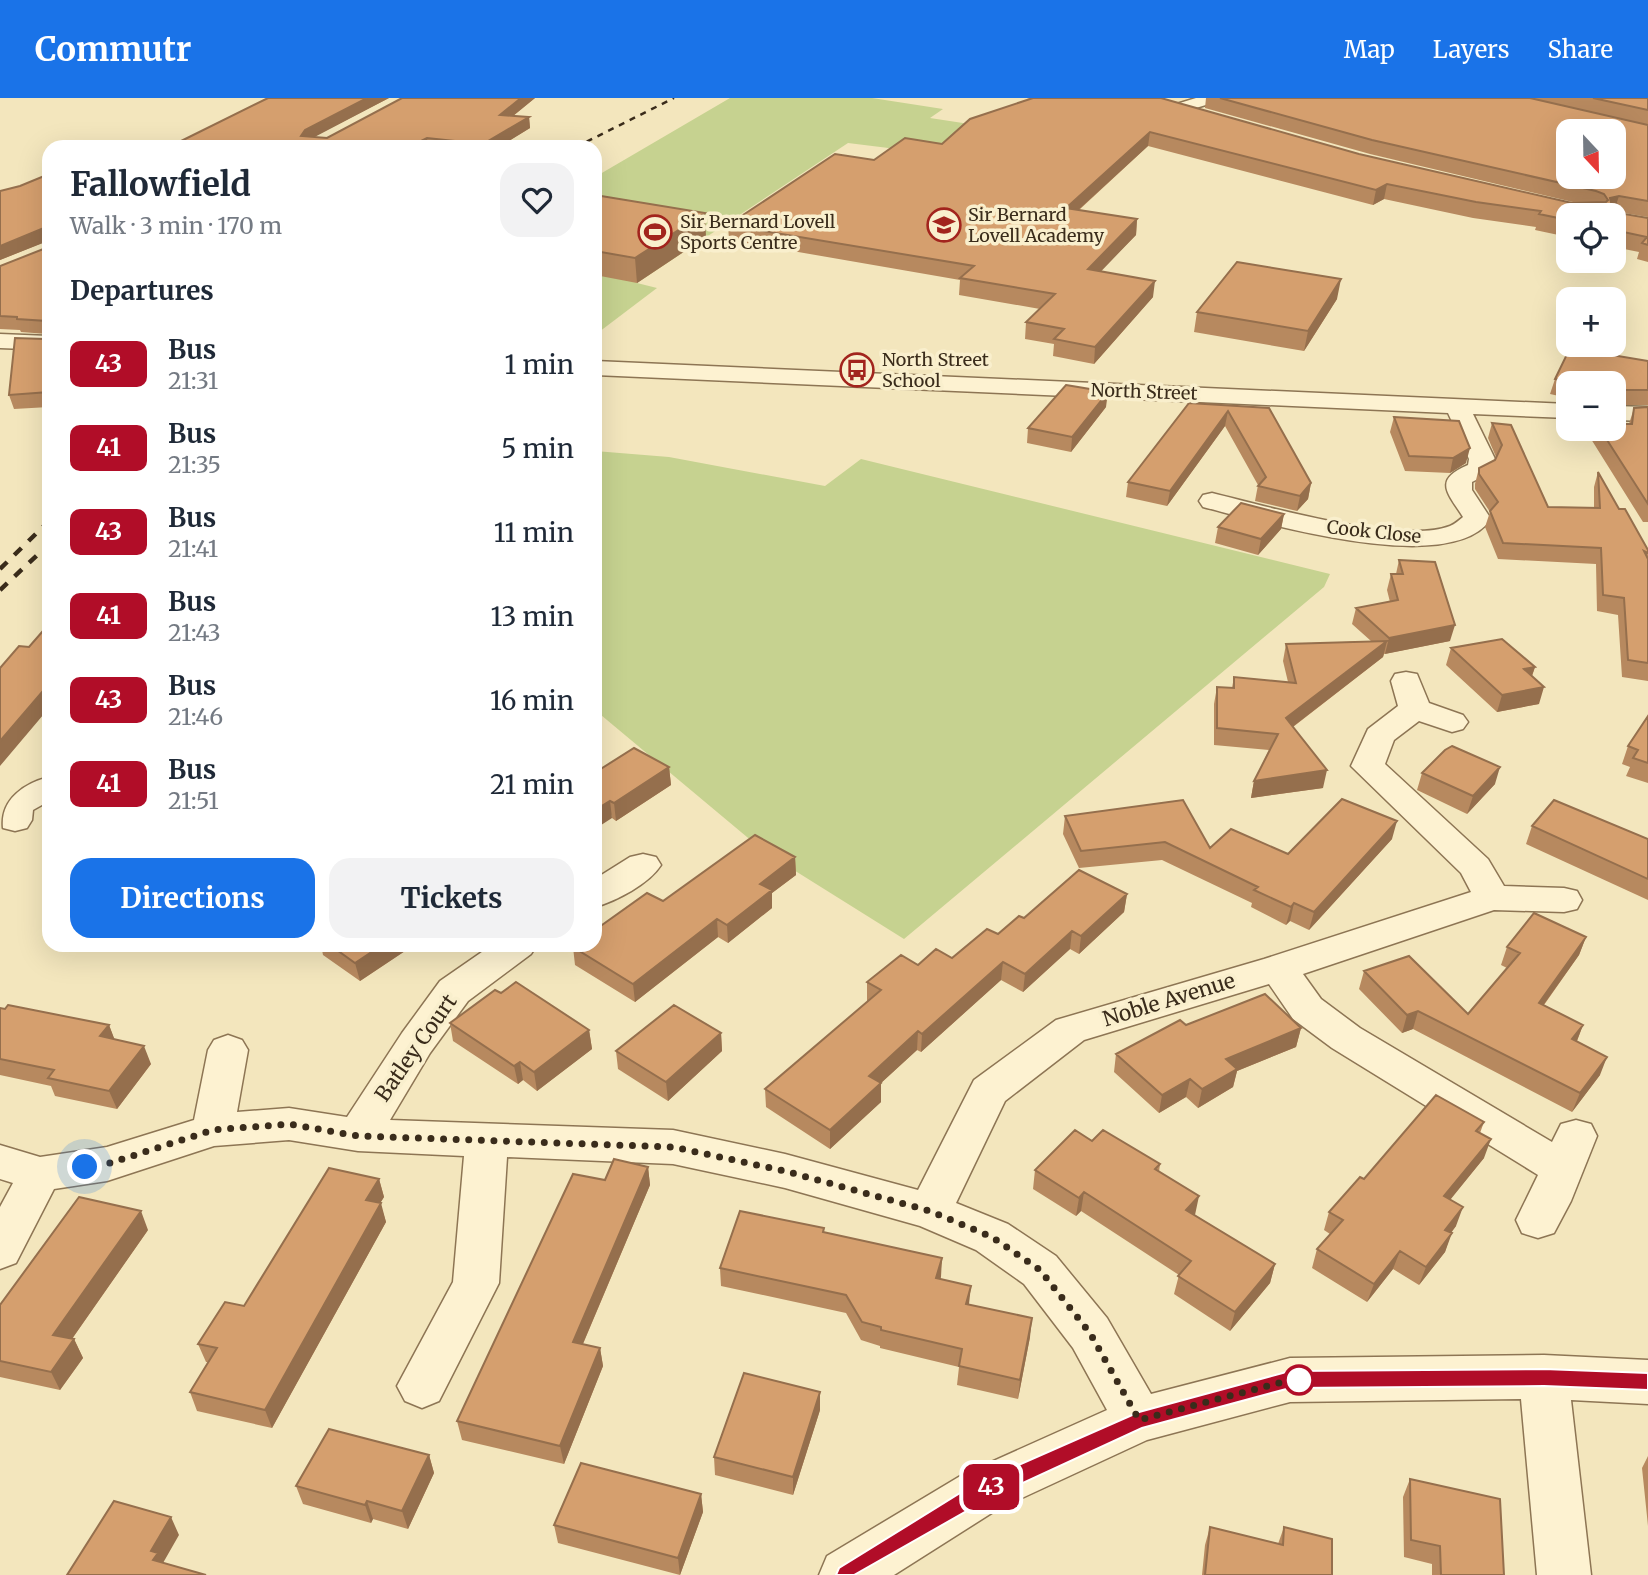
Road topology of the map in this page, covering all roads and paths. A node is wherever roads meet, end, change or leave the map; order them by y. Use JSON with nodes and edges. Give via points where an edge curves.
{"nodes":[{"id":1,"x":1213,"y":98,"type":"edge"},
{"id":2,"x":1177,"y":109,"type":"edge"},
{"id":3,"x":0,"y":341,"type":"edge"},
{"id":4,"x":42,"y":343,"type":"edge"},
{"id":5,"x":602,"y":369,"type":"edge"},
{"id":6,"x":1457,"y":405,"type":"junction"},
{"id":7,"x":1556,"y":410,"type":"edge"},
{"id":8,"x":1626,"y":413,"type":"edge"},
{"id":9,"x":1648,"y":414,"type":"edge"},
{"id":10,"x":1213,"y":500,"type":"dead end"},
{"id":11,"x":1452,"y":722,"type":"dead end"},
{"id":12,"x":42,"y":791,"type":"edge"},
{"id":13,"x":15,"y":820,"type":"dead end"},
{"id":14,"x":643,"y":865,"type":"dead end"},
{"id":15,"x":602,"y":891,"type":"edge"},
{"id":16,"x":1492,"y":898,"type":"junction"},
{"id":17,"x":1564,"y":900,"type":"dead end"},
{"id":18,"x":508,"y":952,"type":"edge"},
{"id":19,"x":1278,"y":968,"type":"junction"},
{"id":20,"x":228,"y":1050,"type":"dead end"},
{"id":21,"x":213,"y":1130,"type":"junction"},
{"id":22,"x":358,"y":1136,"type":"junction"},
{"id":23,"x":486,"y":1140,"type":"junction"},
{"id":24,"x":20,"y":1168,"type":"edge"},
{"id":25,"x":930,"y":1211,"type":"junction"},
{"id":26,"x":1538,"y":1220,"type":"dead end"},
{"id":27,"x":0,"y":1250,"type":"edge"},
{"id":28,"x":1544,"y":1377,"type":"junction"},
{"id":29,"x":1648,"y":1382,"type":"edge"},
{"id":30,"x":422,"y":1385,"type":"dead end"},
{"id":31,"x":1139,"y":1420,"type":"junction"},
{"id":32,"x":846,"y":1575,"type":"edge"},
{"id":33,"x":1564,"y":1575,"type":"edge"}],
"edges":[{"from":1,"to":2,"type":"street"},
{"from":3,"to":4,"type":"street"},
{"from":5,"to":6,"type":"street","name":"North Street"},
{"from":6,"to":7,"type":"street","name":"North Street"},
{"from":6,"to":10,"type":"street","name":"Cook Close","via":[[1482,459],[1479,469],[1459,478],[1458,490],[1478,519],[1472,528],[1423,539],[1347,533]]},
{"from":8,"to":9,"type":"street"},
{"from":11,"to":16,"type":"street","via":[[1410,695],[1379,736],[1368,766],[1475,867]]},
{"from":12,"to":13,"type":"street","via":[[16,805]]},
{"from":14,"to":15,"type":"street"},
{"from":16,"to":17,"type":"street","name":"Noble Avenue"},
{"from":16,"to":19,"type":"street","name":"Noble Avenue"},
{"from":18,"to":22,"type":"street","name":"Batley Court","via":[[454,991]]},
{"from":19,"to":25,"type":"street","name":"Noble Avenue","via":[[1070,1030],[989,1091]]},
{"from":19,"to":26,"type":"street","via":[[1307,1009],[1346,1038],[1569,1152]]},
{"from":20,"to":21,"type":"street"},
{"from":21,"to":22,"type":"street","via":[[289,1124]]},
{"from":21,"to":24,"type":"street","via":[[107,1164]]},
{"from":22,"to":23,"type":"street"},
{"from":23,"to":25,"type":"street","via":[[673,1147],[785,1171]]},
{"from":23,"to":30,"type":"street","via":[[476,1283]]},
{"from":24,"to":27,"type":"street"},
{"from":25,"to":31,"type":"street","via":[[992,1237],[1040,1270],[1090,1333]]},
{"from":28,"to":29,"type":"street"},
{"from":28,"to":31,"type":"street","via":[[1290,1380]]},
{"from":28,"to":33,"type":"street"},
{"from":31,"to":32,"type":"street","via":[[980,1492]]}]}
